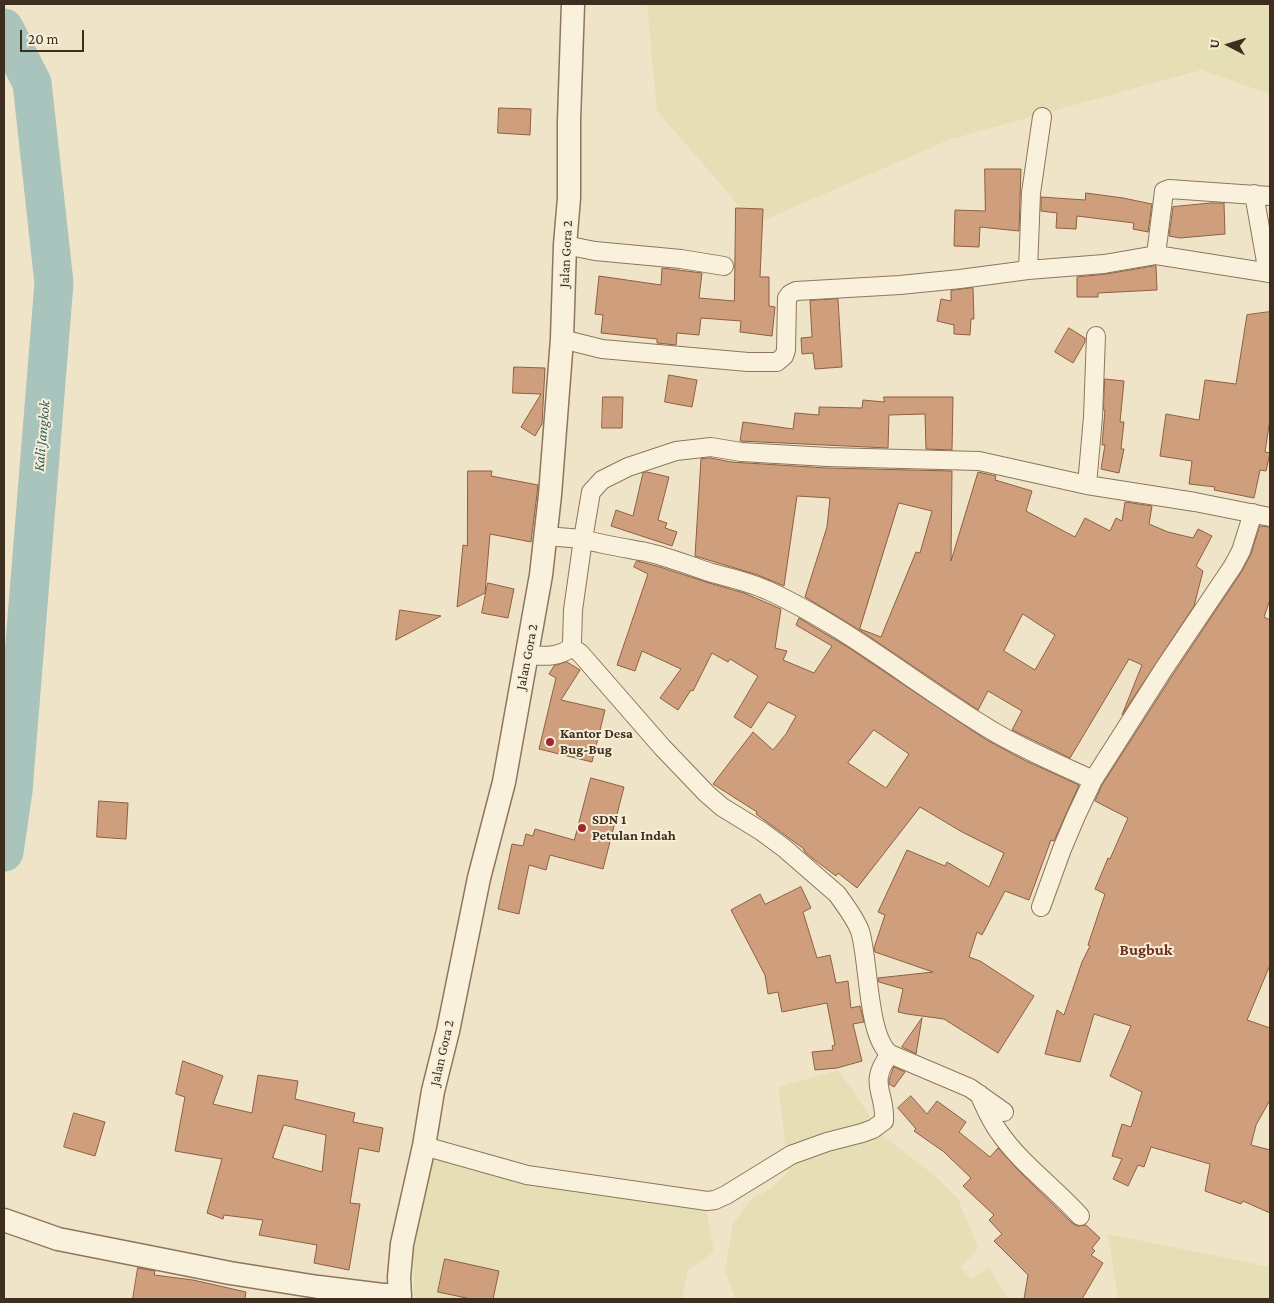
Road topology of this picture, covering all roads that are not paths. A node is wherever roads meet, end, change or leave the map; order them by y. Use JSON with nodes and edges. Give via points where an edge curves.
{"nodes":[{"id":1,"x":573,"y":4,"type":"edge"},
{"id":2,"x":1042,"y":117,"type":"dead end"},
{"id":3,"x":1262,"y":195,"type":"edge"},
{"id":4,"x":565,"y":244,"type":"junction"},
{"id":5,"x":1156,"y":255,"type":"junction"},
{"id":6,"x":724,"y":266,"type":"dead end"},
{"id":7,"x":1028,"y":270,"type":"junction"},
{"id":8,"x":1269,"y":273,"type":"edge"},
{"id":9,"x":1096,"y":336,"type":"dead end"},
{"id":10,"x":562,"y":339,"type":"junction"},
{"id":11,"x":1087,"y":485,"type":"junction"},
{"id":12,"x":1262,"y":515,"type":"edge"},
{"id":13,"x":545,"y":536,"type":"junction"},
{"id":14,"x":584,"y":539,"type":"junction"},
{"id":15,"x":570,"y":648,"type":"junction"},
{"id":16,"x":526,"y":655,"type":"junction"},
{"id":17,"x":1093,"y":780,"type":"junction"},
{"id":18,"x":1041,"y":907,"type":"dead end"},
{"id":19,"x":890,"y":1054,"type":"junction"},
{"id":20,"x":979,"y":1094,"type":"junction"},
{"id":21,"x":1004,"y":1112,"type":"dead end"},
{"id":22,"x":424,"y":1146,"type":"junction"},
{"id":23,"x":1080,"y":1216,"type":"dead end"},
{"id":24,"x":4,"y":1220,"type":"edge"},
{"id":25,"x":400,"y":1297,"type":"edge"}],
"edges":[{"from":1,"to":4,"type":"street","name":"Jalan Gora 2"},
{"from":2,"to":7,"type":"street","via":[[1031,192]]},
{"from":3,"to":5,"type":"street","via":[[1164,191]]},
{"from":3,"to":8,"type":"street"},
{"from":4,"to":6,"type":"street","via":[[595,251]]},
{"from":4,"to":10,"type":"street","name":"Jalan Gora 2"},
{"from":5,"to":7,"type":"street","via":[[1104,264]]},
{"from":5,"to":8,"type":"street"},
{"from":7,"to":10,"type":"street","via":[[910,284],[793,292],[787,298],[786,350],[777,362],[602,349]]},
{"from":9,"to":11,"type":"street"},
{"from":10,"to":13,"type":"street","name":"Jalan Gora 2"},
{"from":11,"to":12,"type":"street"},
{"from":11,"to":14,"type":"street","via":[[979,461],[690,449],[628,467],[602,480],[591,492]]},
{"from":12,"to":17,"type":"street","via":[[1233,566]]},
{"from":13,"to":14,"type":"street"},
{"from":13,"to":16,"type":"street","name":"Jalan Gora 2","via":[[537,602]]},
{"from":14,"to":15,"type":"street"},
{"from":14,"to":17,"type":"street","via":[[677,560],[749,582],[778,595],[869,649],[992,731]]},
{"from":15,"to":16,"type":"street","via":[[557,655]]},
{"from":15,"to":19,"type":"street","via":[[580,652],[707,794],[784,848],[837,894],[860,930],[877,1028]]},
{"from":16,"to":22,"type":"street","name":"Jalan Gora 2","via":[[504,782],[479,878]]},
{"from":17,"to":18,"type":"street"},
{"from":19,"to":20,"type":"street","via":[[950,1078]]},
{"from":19,"to":22,"type":"street","via":[[879,1072],[884,1122],[862,1133],[791,1155],[715,1200],[527,1175]]},
{"from":20,"to":21,"type":"street"},
{"from":20,"to":23,"type":"street","via":[[998,1132]]},
{"from":22,"to":25,"type":"street","name":"Jalan Gora 2","via":[[402,1244]]},
{"from":24,"to":25,"type":"street","via":[[58,1239],[230,1273]]}]}
